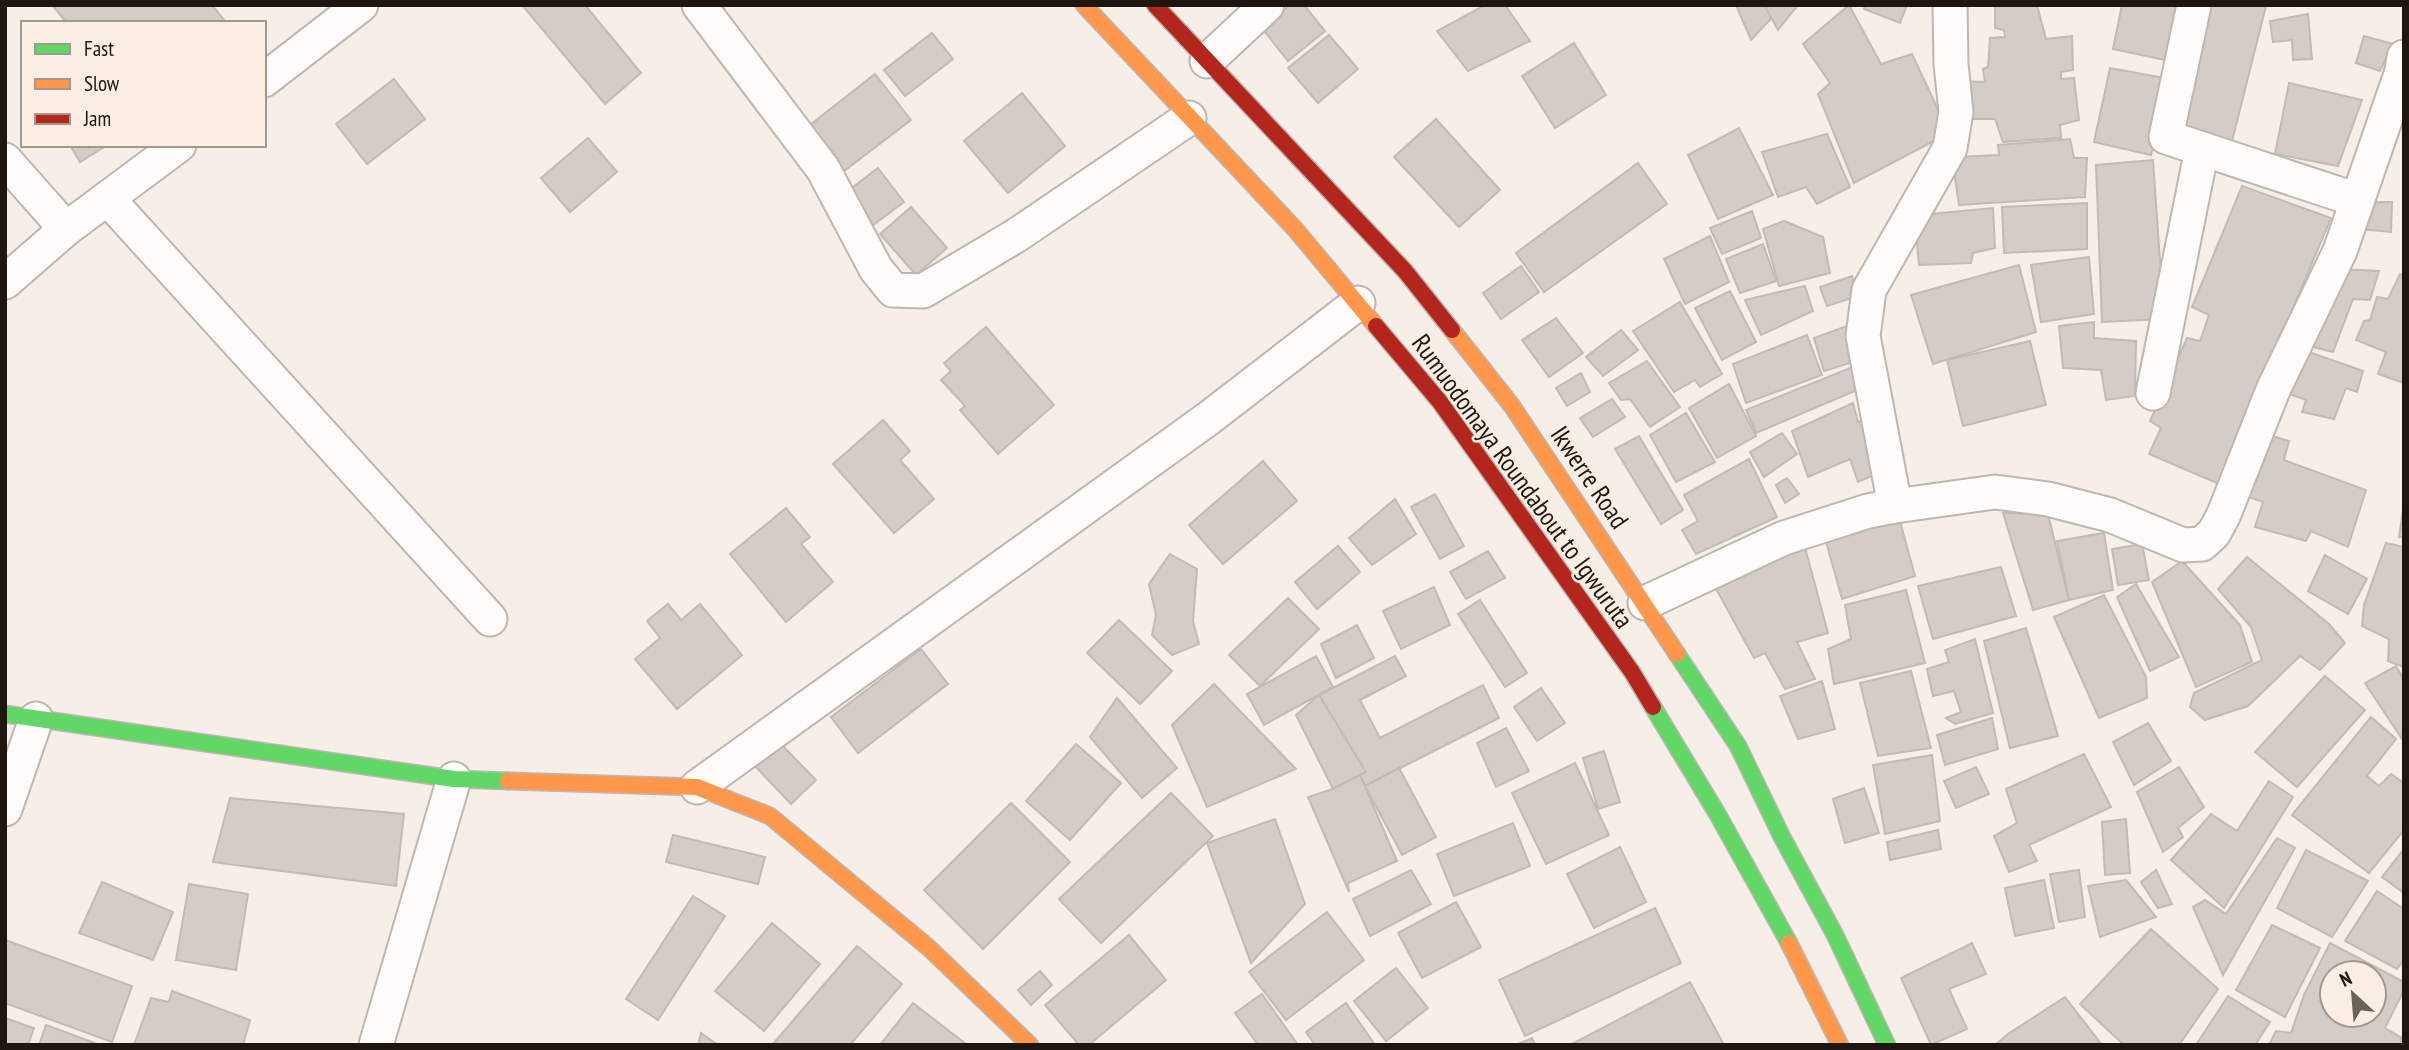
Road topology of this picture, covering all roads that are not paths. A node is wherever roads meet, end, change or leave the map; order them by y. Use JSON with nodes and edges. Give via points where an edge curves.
{"nodes":[{"id":1,"x":361,"y":5,"type":"edge"},
{"id":2,"x":699,"y":5,"type":"edge"},
{"id":3,"x":1084,"y":5,"type":"edge"},
{"id":4,"x":1155,"y":5,"type":"edge"},
{"id":5,"x":1266,"y":5,"type":"edge"},
{"id":6,"x":1950,"y":5,"type":"edge"},
{"id":7,"x":2194,"y":5,"type":"edge"},
{"id":8,"x":2404,"y":57,"type":"edge"},
{"id":9,"x":1206,"y":61,"type":"junction"},
{"id":10,"x":266,"y":77,"type":"edge"},
{"id":11,"x":1189,"y":118,"type":"junction"},
{"id":12,"x":175,"y":147,"type":"edge"},
{"id":13,"x":2202,"y":149,"type":"junction"},
{"id":14,"x":5,"y":160,"type":"edge"},
{"id":15,"x":108,"y":199,"type":"junction"},
{"id":16,"x":2357,"y":200,"type":"junction"},
{"id":17,"x":66,"y":229,"type":"junction"},
{"id":18,"x":5,"y":282,"type":"edge"},
{"id":19,"x":1358,"y":303,"type":"junction"},
{"id":20,"x":2153,"y":393,"type":"dead end"},
{"id":21,"x":1895,"y":506,"type":"junction"},
{"id":22,"x":1644,"y":603,"type":"junction"},
{"id":23,"x":490,"y":618,"type":"dead end"},
{"id":24,"x":21,"y":716,"type":"edge"},
{"id":25,"x":454,"y":779,"type":"junction"},
{"id":26,"x":697,"y":787,"type":"junction"},
{"id":27,"x":5,"y":809,"type":"edge"},
{"id":28,"x":376,"y":1045,"type":"edge"},
{"id":29,"x":1030,"y":1045,"type":"edge"},
{"id":30,"x":1840,"y":1045,"type":"edge"},
{"id":31,"x":1887,"y":1045,"type":"edge"}],
"edges":[{"from":1,"to":10,"type":"street"},
{"from":2,"to":11,"type":"street","via":[[823,169],[876,269],[893,290],[923,291],[1017,235]]},
{"from":3,"to":11,"type":"main road","name":"Rumuodomaya Roundabout to Igwuruta"},
{"from":4,"to":9,"type":"main road","name":"Ikwerre Road"},
{"from":5,"to":9,"type":"street"},
{"from":6,"to":21,"type":"street","via":[[1956,112],[1950,148],[1869,290],[1863,336]]},
{"from":7,"to":13,"type":"street","via":[[2166,137]]},
{"from":8,"to":16,"type":"street"},
{"from":9,"to":22,"type":"main road","name":"Ikwerre Road","via":[[1405,271],[1512,406]]},
{"from":11,"to":19,"type":"main road","name":"Rumuodomaya Roundabout to Igwuruta"},
{"from":12,"to":15,"type":"street"},
{"from":13,"to":16,"type":"street"},
{"from":13,"to":20,"type":"street"},
{"from":14,"to":17,"type":"street"},
{"from":15,"to":17,"type":"street"},
{"from":15,"to":23,"type":"street"},
{"from":16,"to":21,"type":"street","via":[[2340,251],[2273,390],[2224,514],[2202,544],[2183,545],[2110,515],[2048,499],[1995,492]]},
{"from":17,"to":18,"type":"street"},
{"from":19,"to":26,"type":"street","via":[[1209,418]]},
{"from":19,"to":30,"type":"main road","name":"Rumuodomaya Roundabout to Igwuruta","via":[[1440,402],[1632,672],[1718,815],[1801,964]]},
{"from":21,"to":22,"type":"street","via":[[1784,538]]},
{"from":22,"to":31,"type":"main road","name":"Ikwerre Road","via":[[1738,746]]},
{"from":24,"to":25,"type":"main road"},
{"from":24,"to":27,"type":"street"},
{"from":25,"to":26,"type":"main road"},
{"from":25,"to":28,"type":"street"},
{"from":26,"to":29,"type":"main road","via":[[770,816],[929,948]]}]}
